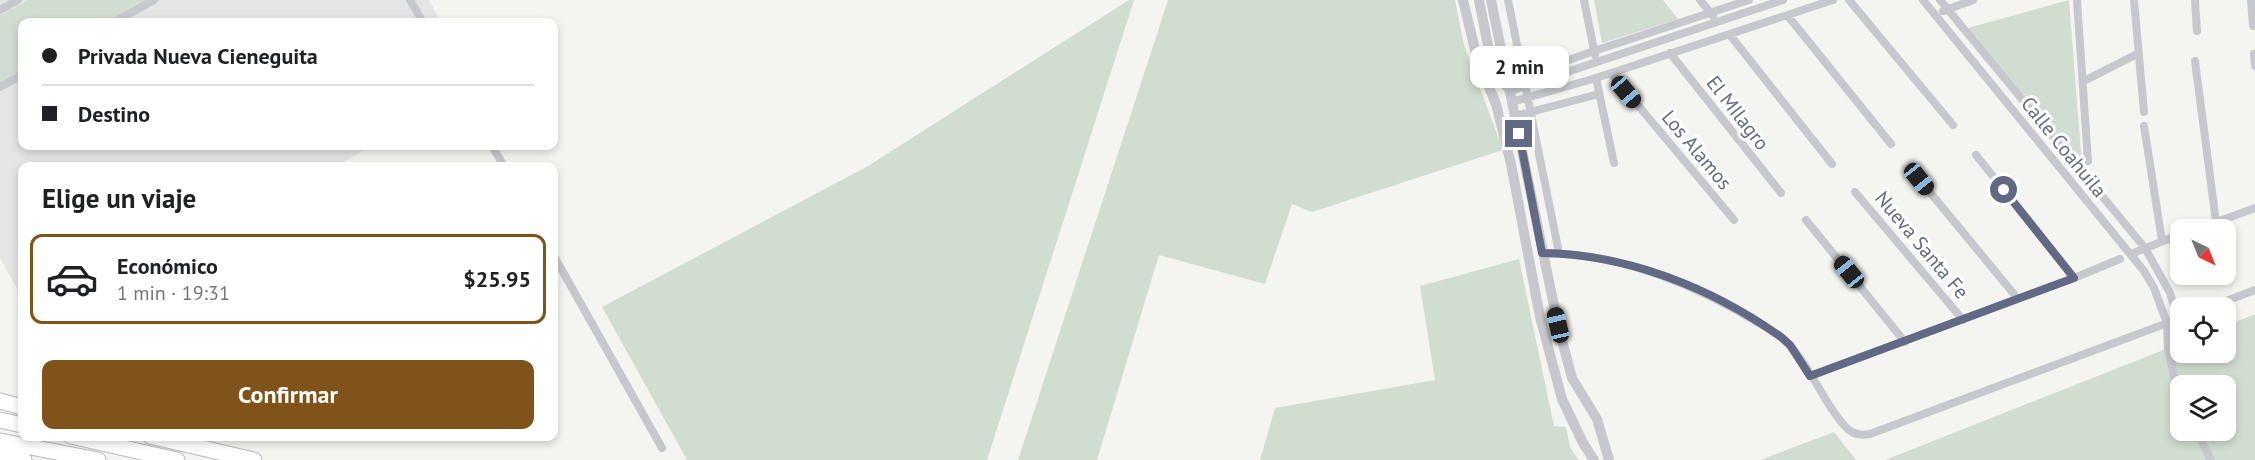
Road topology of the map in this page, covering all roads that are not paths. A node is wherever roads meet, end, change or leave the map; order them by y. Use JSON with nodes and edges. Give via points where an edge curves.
{"nodes":[{"id":1,"x":18,"y":0,"type":"edge"},
{"id":2,"x":154,"y":0,"type":"edge"},
{"id":3,"x":411,"y":0,"type":"edge"},
{"id":4,"x":1463,"y":0,"type":"edge"},
{"id":5,"x":1479,"y":0,"type":"edge"},
{"id":6,"x":1491,"y":0,"type":"edge"},
{"id":7,"x":1508,"y":0,"type":"edge"},
{"id":8,"x":1584,"y":0,"type":"edge"},
{"id":9,"x":1700,"y":0,"type":"edge"},
{"id":10,"x":1749,"y":0,"type":"edge"},
{"id":11,"x":1783,"y":0,"type":"edge"},
{"id":12,"x":1833,"y":0,"type":"edge"},
{"id":13,"x":1923,"y":0,"type":"edge"},
{"id":14,"x":1940,"y":0,"type":"edge"},
{"id":15,"x":1973,"y":0,"type":"edge"},
{"id":16,"x":2077,"y":0,"type":"edge"},
{"id":17,"x":2134,"y":0,"type":"edge"},
{"id":18,"x":2195,"y":0,"type":"edge"},
{"id":19,"x":2251,"y":0,"type":"edge"},
{"id":20,"x":1850,"y":1,"type":"edge"},
{"id":21,"x":1947,"y":9,"type":"junction"},
{"id":22,"x":0,"y":10,"type":"edge"},
{"id":23,"x":1710,"y":12,"type":"junction"},
{"id":24,"x":1935,"y":14,"type":"junction"},
{"id":25,"x":1788,"y":16,"type":"junction"},
{"id":26,"x":121,"y":18,"type":"edge"},
{"id":27,"x":421,"y":18,"type":"edge"},
{"id":28,"x":1716,"y":21,"type":"junction"},
{"id":29,"x":2253,"y":26,"type":"dead end"},
{"id":30,"x":2197,"y":31,"type":"dead end"},
{"id":31,"x":1730,"y":35,"type":"junction"},
{"id":32,"x":1594,"y":51,"type":"junction"},
{"id":33,"x":1670,"y":53,"type":"junction"},
{"id":34,"x":2137,"y":54,"type":"junction"},
{"id":35,"x":2254,"y":54,"type":"edge"},
{"id":36,"x":1597,"y":61,"type":"junction"},
{"id":37,"x":2194,"y":61,"type":"dead end"},
{"id":38,"x":2255,"y":66,"type":"edge"},
{"id":39,"x":1611,"y":73,"type":"junction"},
{"id":40,"x":18,"y":77,"type":"edge"},
{"id":41,"x":1596,"y":78,"type":"junction"},
{"id":42,"x":1525,"y":81,"type":"junction"},
{"id":43,"x":2084,"y":81,"type":"junction"},
{"id":44,"x":0,"y":87,"type":"edge"},
{"id":45,"x":1510,"y":92,"type":"junction"},
{"id":46,"x":1599,"y":94,"type":"junction"},
{"id":47,"x":1528,"y":98,"type":"junction"},
{"id":48,"x":2026,"y":106,"type":"junction"},
{"id":49,"x":1531,"y":111,"type":"junction"},
{"id":50,"x":2144,"y":112,"type":"dead end"},
{"id":51,"x":2015,"y":113,"type":"junction"},
{"id":52,"x":1515,"y":116,"type":"junction"},
{"id":53,"x":1953,"y":124,"type":"dead end"},
{"id":54,"x":2144,"y":126,"type":"dead end"},
{"id":55,"x":1891,"y":144,"type":"dead end"},
{"id":56,"x":1976,"y":156,"type":"dead end"},
{"id":57,"x":2088,"y":160,"type":"dead end"},
{"id":58,"x":1614,"y":163,"type":"dead end"},
{"id":59,"x":1832,"y":164,"type":"dead end"},
{"id":60,"x":1919,"y":179,"type":"dead end"},
{"id":61,"x":1855,"y":192,"type":"dead end"},
{"id":62,"x":1781,"y":193,"type":"dead end"},
{"id":63,"x":2255,"y":208,"type":"edge"},
{"id":64,"x":2216,"y":219,"type":"edge"},
{"id":65,"x":2224,"y":219,"type":"edge"},
{"id":66,"x":1734,"y":220,"type":"dead end"},
{"id":67,"x":1806,"y":220,"type":"dead end"},
{"id":68,"x":2170,"y":238,"type":"edge"},
{"id":69,"x":2162,"y":241,"type":"junction"},
{"id":70,"x":2145,"y":248,"type":"junction"},
{"id":71,"x":1542,"y":253,"type":"junction"},
{"id":72,"x":1559,"y":253,"type":"junction"},
{"id":73,"x":2131,"y":255,"type":"junction"},
{"id":74,"x":2120,"y":259,"type":"dead end"},
{"id":75,"x":558,"y":263,"type":"edge"},
{"id":76,"x":2074,"y":278,"type":"junction"},
{"id":77,"x":2255,"y":290,"type":"edge"},
{"id":78,"x":2171,"y":297,"type":"edge"},
{"id":79,"x":2236,"y":297,"type":"edge"},
{"id":80,"x":2018,"y":299,"type":"junction"},
{"id":81,"x":1963,"y":320,"type":"junction"},
{"id":82,"x":2170,"y":321,"type":"edge"},
{"id":83,"x":2167,"y":322,"type":"junction"},
{"id":84,"x":1905,"y":342,"type":"junction"},
{"id":85,"x":2173,"y":375,"type":"edge"},
{"id":86,"x":1810,"y":376,"type":"junction"},
{"id":87,"x":0,"y":401,"type":"edge"},
{"id":88,"x":18,"y":406,"type":"edge"},
{"id":89,"x":0,"y":408,"type":"edge"},
{"id":90,"x":18,"y":412,"type":"edge"},
{"id":91,"x":0,"y":420,"type":"edge"},
{"id":92,"x":18,"y":424,"type":"edge"},
{"id":93,"x":0,"y":441,"type":"edge"},
{"id":94,"x":93,"y":441,"type":"edge"},
{"id":95,"x":172,"y":441,"type":"edge"},
{"id":96,"x":2202,"y":441,"type":"edge"},
{"id":97,"x":662,"y":448,"type":"dead end"},
{"id":98,"x":0,"y":455,"type":"edge"},
{"id":99,"x":24,"y":460,"type":"edge"},
{"id":100,"x":98,"y":460,"type":"edge"},
{"id":101,"x":177,"y":460,"type":"edge"},
{"id":102,"x":254,"y":460,"type":"edge"},
{"id":103,"x":1594,"y":460,"type":"edge"},
{"id":104,"x":1609,"y":460,"type":"edge"},
{"id":105,"x":2211,"y":460,"type":"edge"}],
"edges":[{"from":1,"to":22,"type":"street"},
{"from":2,"to":26,"type":"street"},
{"from":3,"to":27,"type":"street"},
{"from":4,"to":103,"type":"street","via":[[1477,58],[1496,104],[1512,164],[1540,316],[1562,399]]},
{"from":5,"to":45,"type":"street","via":[[1492,66]]},
{"from":6,"to":45,"type":"street"},
{"from":7,"to":42,"type":"street"},
{"from":8,"to":32,"type":"street"},
{"from":9,"to":23,"type":"street"},
{"from":10,"to":23,"type":"street"},
{"from":11,"to":28,"type":"street"},
{"from":12,"to":25,"type":"street"},
{"from":13,"to":24,"type":"street","name":"Calle Coahuila"},
{"from":14,"to":21,"type":"street","name":"Calle Coahuila"},
{"from":15,"to":21,"type":"street"},
{"from":16,"to":43,"type":"street"},
{"from":17,"to":34,"type":"street"},
{"from":18,"to":30,"type":"street"},
{"from":19,"to":29,"type":"street"},
{"from":20,"to":53,"type":"street"},
{"from":21,"to":24,"type":"street"},
{"from":21,"to":48,"type":"street","name":"Calle Coahuila"},
{"from":23,"to":28,"type":"street"},
{"from":23,"to":32,"type":"street"},
{"from":24,"to":51,"type":"street","name":"Calle Coahuila"},
{"from":25,"to":31,"type":"street"},
{"from":25,"to":55,"type":"street"},
{"from":28,"to":36,"type":"street"},
{"from":31,"to":33,"type":"street"},
{"from":31,"to":59,"type":"street"},
{"from":32,"to":36,"type":"street"},
{"from":32,"to":42,"type":"street"},
{"from":33,"to":39,"type":"street"},
{"from":33,"to":62,"type":"street","name":"El MIlagro"},
{"from":34,"to":43,"type":"street"},
{"from":34,"to":50,"type":"street"},
{"from":35,"to":38,"type":"street"},
{"from":36,"to":42,"type":"street"},
{"from":37,"to":64,"type":"street"},
{"from":39,"to":41,"type":"street"},
{"from":39,"to":66,"type":"street","name":"Los Alamos"},
{"from":40,"to":44,"type":"street"},
{"from":41,"to":46,"type":"street"},
{"from":41,"to":47,"type":"street"},
{"from":42,"to":45,"type":"street"},
{"from":42,"to":47,"type":"street"},
{"from":43,"to":57,"type":"street"},
{"from":45,"to":47,"type":"street"},
{"from":45,"to":52,"type":"street"},
{"from":46,"to":49,"type":"street"},
{"from":46,"to":58,"type":"street"},
{"from":47,"to":49,"type":"street"},
{"from":48,"to":51,"type":"street"},
{"from":48,"to":70,"type":"street","name":"Calle Coahuila"},
{"from":49,"to":52,"type":"street"},
{"from":49,"to":72,"type":"street"},
{"from":51,"to":73,"type":"street","name":"Calle Coahuila"},
{"from":52,"to":71,"type":"street"},
{"from":54,"to":69,"type":"street"},
{"from":56,"to":76,"type":"street"},
{"from":60,"to":80,"type":"street"},
{"from":61,"to":81,"type":"street","name":"Nueva Santa Fe"},
{"from":63,"to":65,"type":"street"},
{"from":67,"to":84,"type":"street"},
{"from":68,"to":69,"type":"street"},
{"from":69,"to":70,"type":"street"},
{"from":70,"to":73,"type":"street"},
{"from":70,"to":78,"type":"street","name":"Calle Coahuila"},
{"from":71,"to":72,"type":"street"},
{"from":71,"to":104,"type":"street","via":[[1572,378],[1598,419]]},
{"from":72,"to":86,"type":"street","via":[[1622,262],[1713,297],[1781,337]]},
{"from":73,"to":83,"type":"street","name":"Calle Coahuila","via":[[2154,288]]},
{"from":74,"to":76,"type":"street"},
{"from":75,"to":97,"type":"street"},
{"from":76,"to":80,"type":"street"},
{"from":77,"to":79,"type":"street"},
{"from":80,"to":81,"type":"street"},
{"from":81,"to":84,"type":"street"},
{"from":82,"to":83,"type":"street"},
{"from":83,"to":85,"type":"street","name":"Calle Coahuila"},
{"from":83,"to":86,"type":"street","via":[[1870,434],[1853,434]]},
{"from":84,"to":86,"type":"street"},
{"from":87,"to":88,"type":"highway"},
{"from":89,"to":90,"type":"highway"},
{"from":91,"to":92,"type":"highway"},
{"from":93,"to":100,"type":"highway"},
{"from":94,"to":101,"type":"highway"},
{"from":95,"to":102,"type":"highway"},
{"from":96,"to":105,"type":"street"},
{"from":98,"to":99,"type":"highway"}]}
